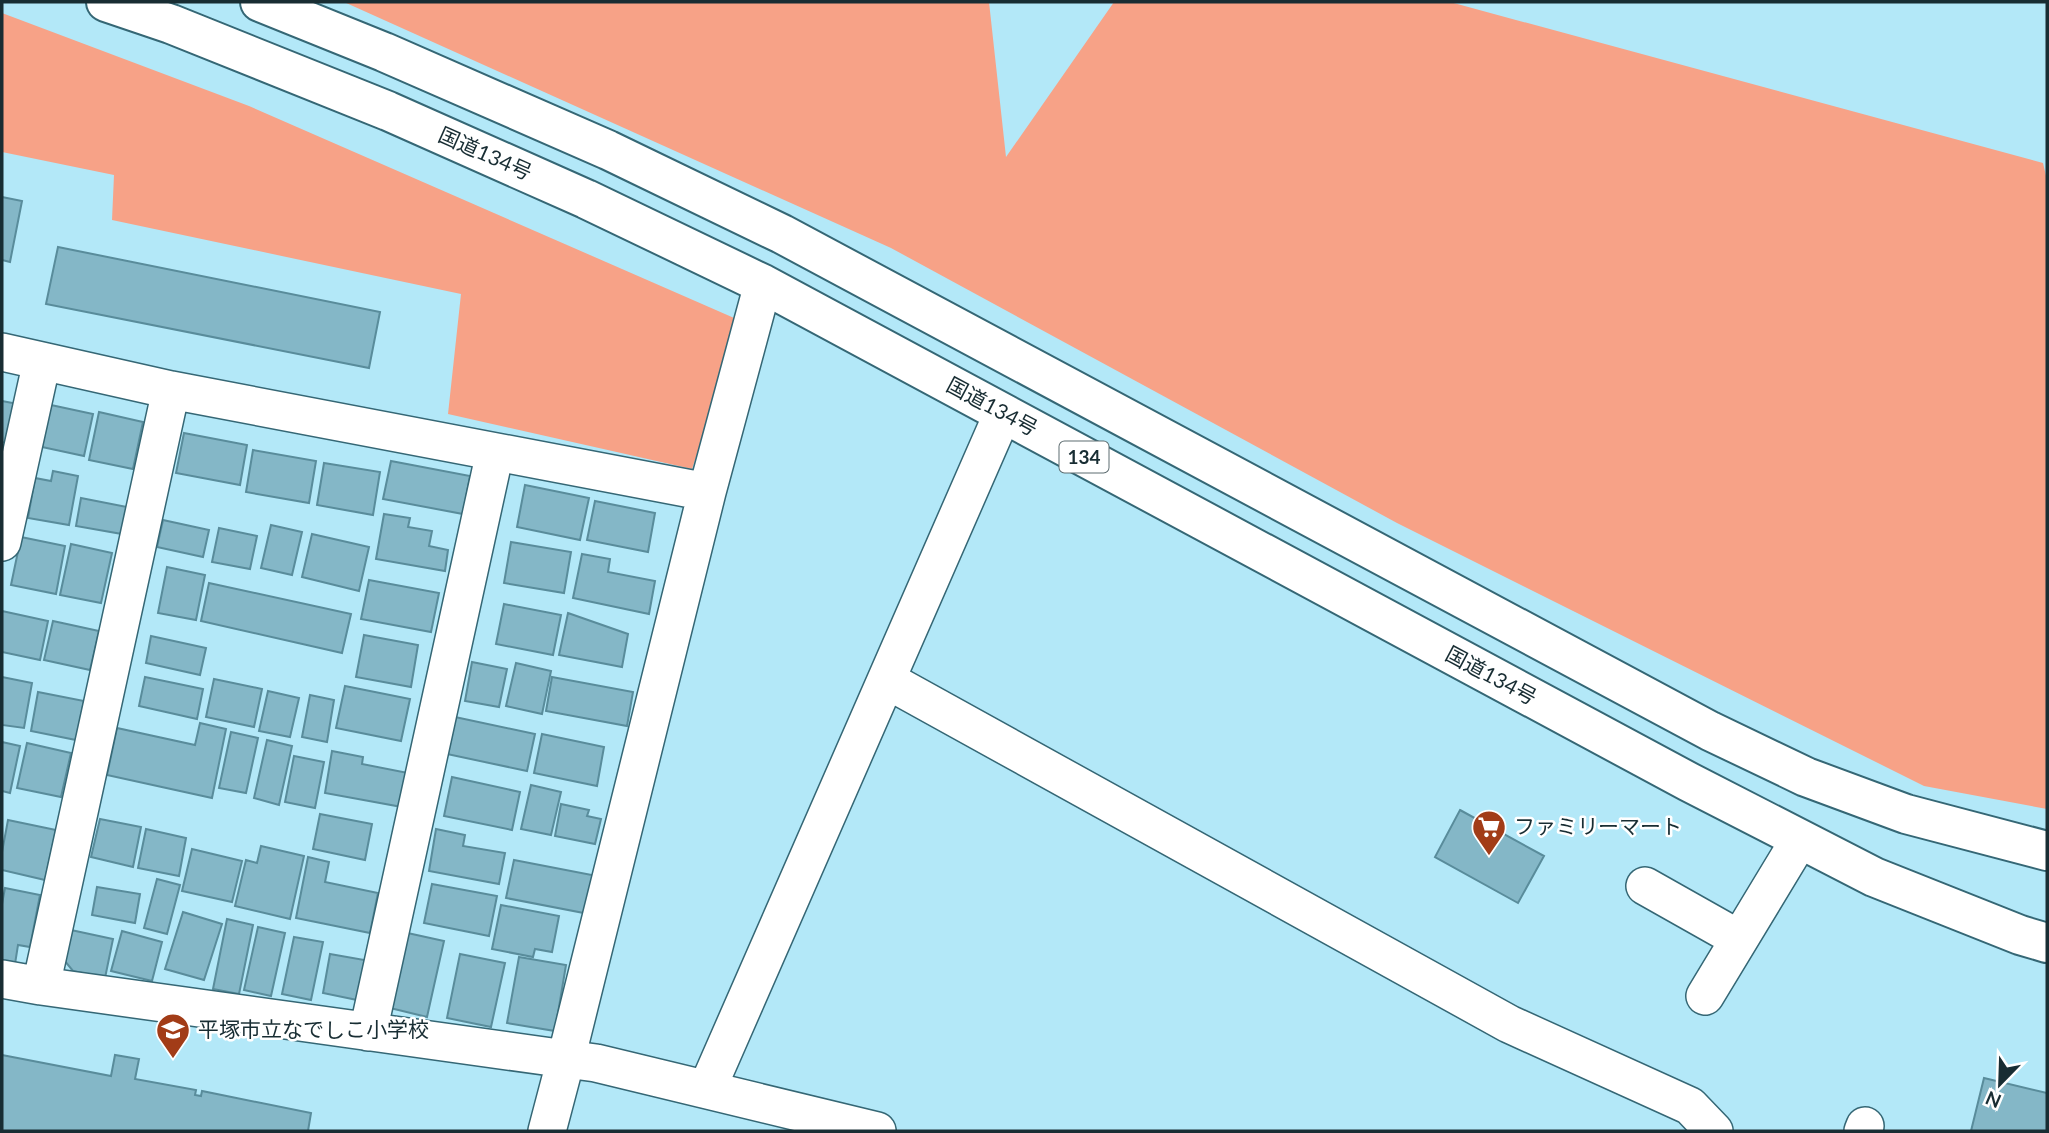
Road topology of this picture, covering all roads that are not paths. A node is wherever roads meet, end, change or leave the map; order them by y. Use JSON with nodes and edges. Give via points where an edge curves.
{"nodes":[{"id":1,"x":106,"y":2,"type":"edge"},
{"id":2,"x":260,"y":2,"type":"edge"},
{"id":3,"x":763,"y":284,"type":"junction"},
{"id":4,"x":2,"y":352,"type":"edge"},
{"id":5,"x":42,"y":361,"type":"junction"},
{"id":6,"x":171,"y":390,"type":"junction"},
{"id":7,"x":1003,"y":413,"type":"junction"},
{"id":8,"x":495,"y":452,"type":"junction"},
{"id":9,"x":707,"y":492,"type":"junction"},
{"id":10,"x":2,"y":542,"type":"edge"},
{"id":11,"x":887,"y":680,"type":"junction"},
{"id":12,"x":1800,"y":838,"type":"junction"},
{"id":13,"x":2047,"y":851,"type":"edge"},
{"id":14,"x":1645,"y":887,"type":"dead end"},
{"id":15,"x":1739,"y":939,"type":"junction"},
{"id":16,"x":2047,"y":943,"type":"edge"},
{"id":17,"x":2,"y":979,"type":"edge"},
{"id":18,"x":41,"y":986,"type":"junction"},
{"id":19,"x":1705,"y":996,"type":"dead end"},
{"id":20,"x":368,"y":1032,"type":"junction"},
{"id":21,"x":566,"y":1059,"type":"junction"},
{"id":22,"x":707,"y":1089,"type":"junction"},
{"id":23,"x":547,"y":1131,"type":"edge"},
{"id":24,"x":877,"y":1131,"type":"edge"},
{"id":25,"x":1714,"y":1131,"type":"edge"}],
"edges":[{"from":1,"to":3,"type":"highway","name":"国道134号","number":"134","via":[[388,111]]},
{"from":2,"to":13,"type":"highway","number":"134","via":[[384,51],[782,234],[1710,731],[1807,777],[1906,814]]},
{"from":3,"to":7,"type":"highway","name":"国道134号","number":"134"},
{"from":3,"to":9,"type":"street"},
{"from":4,"to":5,"type":"street"},
{"from":5,"to":6,"type":"street"},
{"from":5,"to":10,"type":"street"},
{"from":6,"to":8,"type":"street"},
{"from":6,"to":18,"type":"street"},
{"from":7,"to":11,"type":"street"},
{"from":7,"to":12,"type":"highway","name":"国道134号","number":"134"},
{"from":8,"to":9,"type":"street"},
{"from":8,"to":20,"type":"street"},
{"from":9,"to":21,"type":"street"},
{"from":11,"to":22,"type":"street"},
{"from":11,"to":25,"type":"street","via":[[1509,1024],[1690,1106]]},
{"from":12,"to":15,"type":"street"},
{"from":12,"to":16,"type":"highway","name":"国道134号","number":"134","via":[[1874,877]]},
{"from":14,"to":15,"type":"street"},
{"from":15,"to":19,"type":"street"},
{"from":17,"to":18,"type":"street"},
{"from":18,"to":20,"type":"street"},
{"from":20,"to":21,"type":"street"},
{"from":21,"to":22,"type":"street"},
{"from":21,"to":23,"type":"street"},
{"from":22,"to":24,"type":"street"}]}
